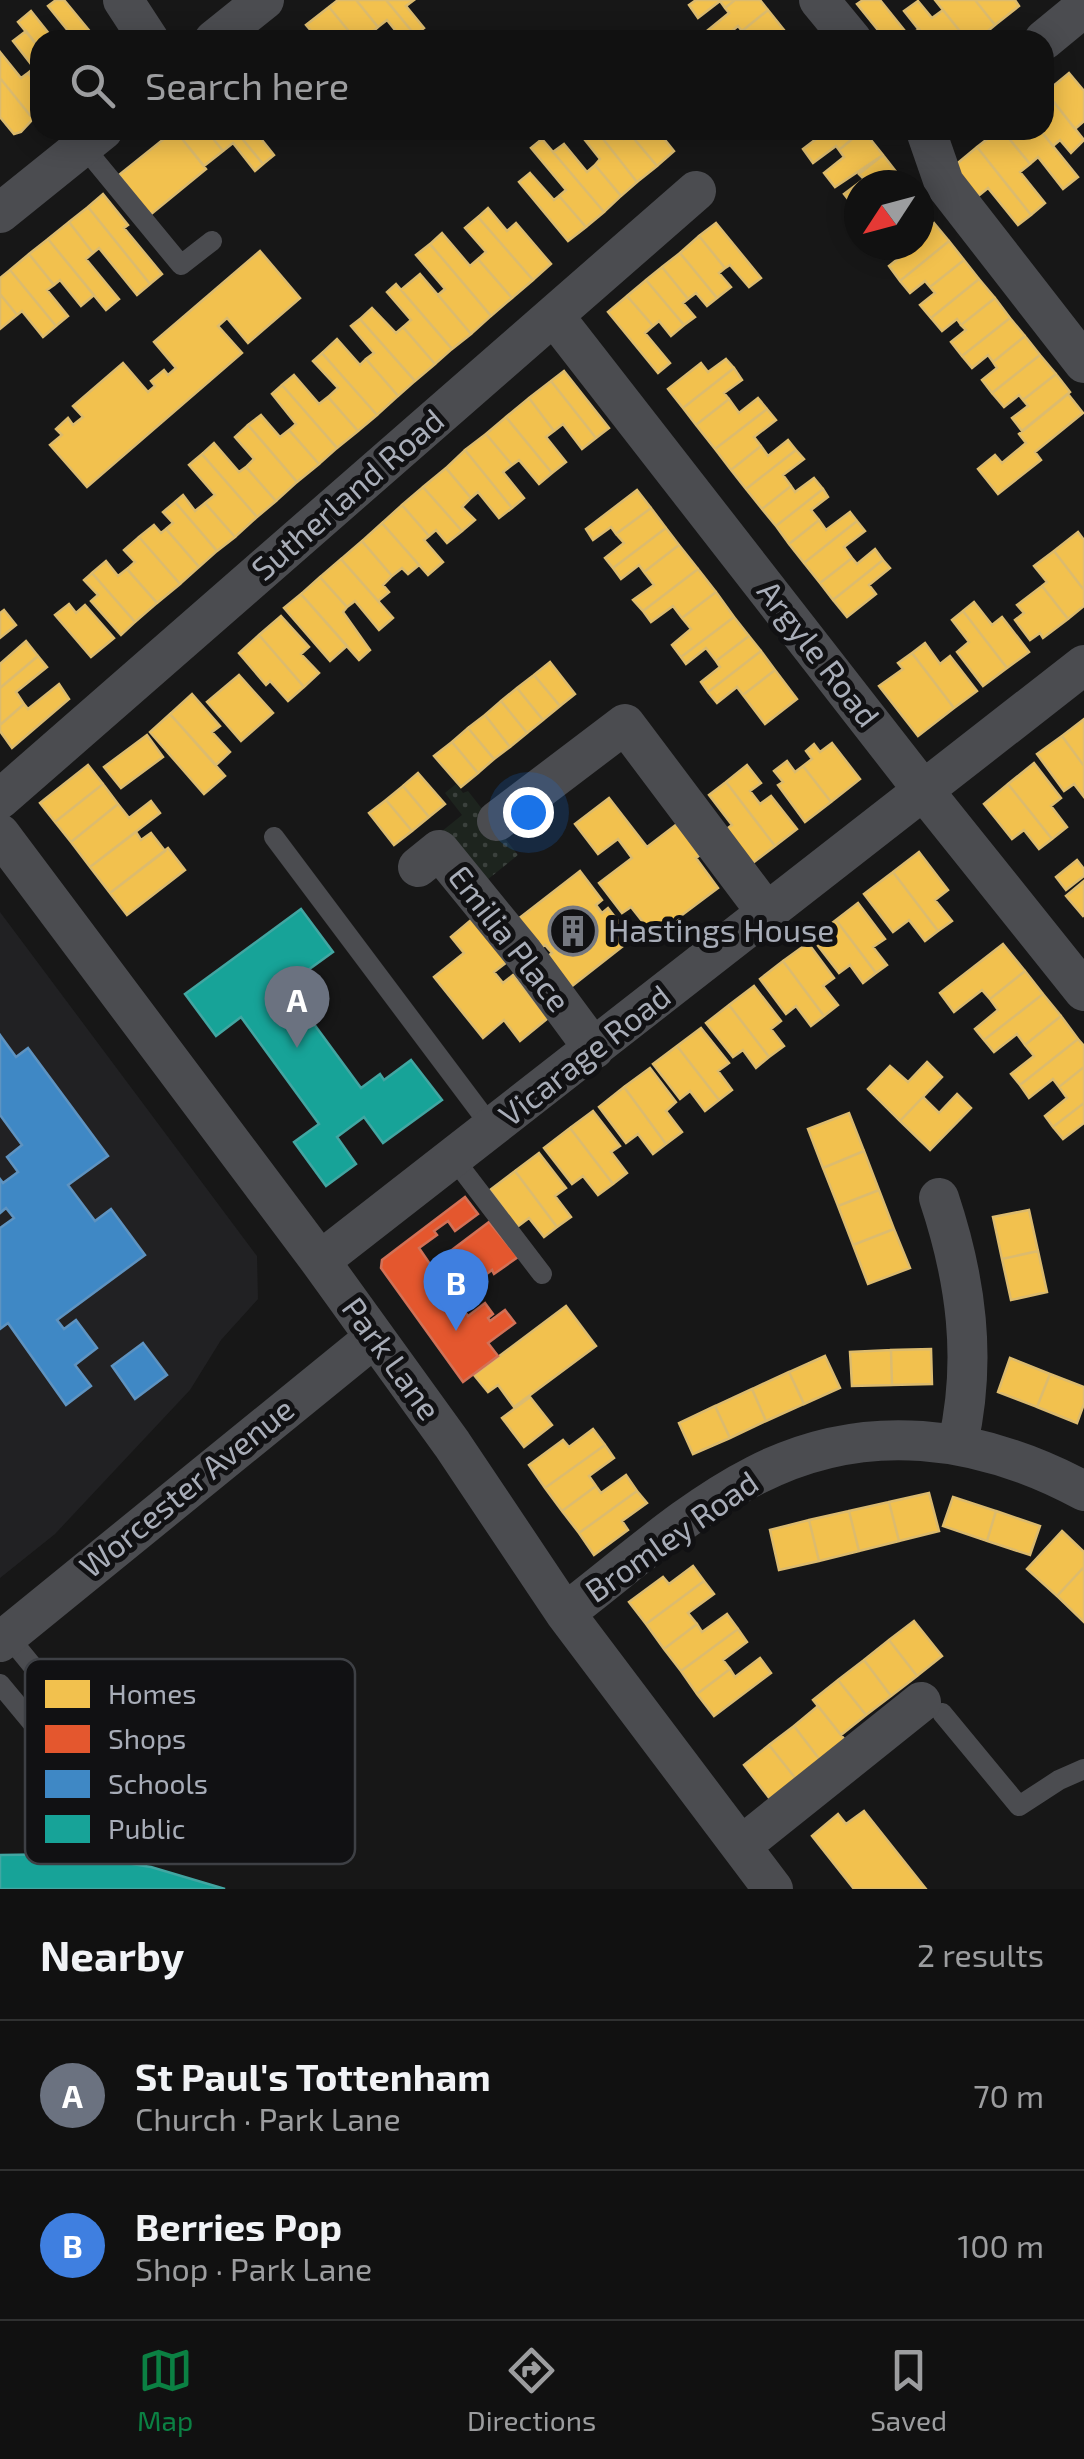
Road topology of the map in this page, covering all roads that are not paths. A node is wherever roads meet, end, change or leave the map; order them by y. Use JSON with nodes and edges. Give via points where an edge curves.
{"nodes":[{"id":1,"x":123,"y":0,"type":"edge"},
{"id":2,"x":264,"y":0,"type":"edge"},
{"id":3,"x":820,"y":0,"type":"edge"},
{"id":4,"x":1084,"y":7,"type":"edge"},
{"id":5,"x":142,"y":30,"type":"edge"},
{"id":6,"x":226,"y":30,"type":"edge"},
{"id":7,"x":844,"y":30,"type":"edge"},
{"id":8,"x":1054,"y":32,"type":"edge"},
{"id":9,"x":91,"y":140,"type":"edge"},
{"id":10,"x":94,"y":140,"type":"edge"},
{"id":11,"x":931,"y":140,"type":"edge"},
{"id":12,"x":696,"y":191,"type":"dead end"},
{"id":13,"x":0,"y":213,"type":"edge"},
{"id":14,"x":212,"y":241,"type":"dead end"},
{"id":15,"x":554,"y":316,"type":"junction"},
{"id":16,"x":1084,"y":363,"type":"edge"},
{"id":17,"x":1084,"y":665,"type":"edge"},
{"id":18,"x":923,"y":790,"type":"junction"},
{"id":19,"x":0,"y":799,"type":"edge"},
{"id":20,"x":497,"y":821,"type":"dead end"},
{"id":21,"x":0,"y":834,"type":"edge"},
{"id":22,"x":274,"y":838,"type":"dead end"},
{"id":23,"x":418,"y":866,"type":"dead end"},
{"id":24,"x":767,"y":913,"type":"junction"},
{"id":25,"x":1084,"y":991,"type":"edge"},
{"id":26,"x":594,"y":1049,"type":"junction"},
{"id":27,"x":493,"y":1129,"type":"junction"},
{"id":28,"x":454,"y":1159,"type":"junction"},
{"id":29,"x":939,"y":1198,"type":"dead end"},
{"id":30,"x":320,"y":1262,"type":"junction"},
{"id":31,"x":542,"y":1274,"type":"dead end"},
{"id":32,"x":375,"y":1336,"type":"junction"},
{"id":33,"x":958,"y":1443,"type":"junction"},
{"id":34,"x":1084,"y":1491,"type":"edge"},
{"id":35,"x":566,"y":1613,"type":"junction"},
{"id":36,"x":4,"y":1639,"type":"edge"},
{"id":37,"x":25,"y":1663,"type":"edge"},
{"id":38,"x":0,"y":1684,"type":"edge"},
{"id":39,"x":932,"y":1708,"type":"joint"},
{"id":40,"x":25,"y":1714,"type":"edge"},
{"id":41,"x":1084,"y":1769,"type":"edge"},
{"id":42,"x":741,"y":1846,"type":"junction"},
{"id":43,"x":773,"y":1889,"type":"edge"}],
"edges":[{"from":1,"to":5,"type":"street"},
{"from":2,"to":6,"type":"street"},
{"from":3,"to":7,"type":"street"},
{"from":4,"to":8,"type":"street"},
{"from":9,"to":13,"type":"street"},
{"from":10,"to":14,"type":"lane","via":[[181,265]]},
{"from":11,"to":16,"type":"street","via":[[944,183]]},
{"from":12,"to":15,"type":"street","name":"Sutherland Road"},
{"from":15,"to":18,"type":"street","name":"Argyle Road"},
{"from":15,"to":19,"type":"street","name":"Sutherland Road"},
{"from":17,"to":18,"type":"street","name":"Vicarage Road"},
{"from":18,"to":24,"type":"street","name":"Vicarage Road"},
{"from":18,"to":25,"type":"street","name":"Argyle Road"},
{"from":20,"to":24,"type":"street","via":[[625,724]]},
{"from":21,"to":30,"type":"street","name":"Park Lane"},
{"from":22,"to":27,"type":"lane"},
{"from":23,"to":26,"type":"street","name":"Emilia Place","via":[[439,850]]},
{"from":24,"to":26,"type":"street","name":"Vicarage Road"},
{"from":26,"to":27,"type":"street","name":"Vicarage Road"},
{"from":27,"to":28,"type":"street","name":"Vicarage Road"},
{"from":28,"to":30,"type":"street","name":"Vicarage Road"},
{"from":28,"to":31,"type":"lane"},
{"from":29,"to":33,"type":"street","via":[[958,1266],[966,1334],[969,1387]]},
{"from":30,"to":32,"type":"street","name":"Park Lane"},
{"from":32,"to":35,"type":"street","name":"Park Lane"},
{"from":32,"to":36,"type":"street","name":"Worcester Avenue"},
{"from":33,"to":34,"type":"street","name":"Bromley Road","via":[[1007,1456]]},
{"from":33,"to":35,"type":"street","name":"Bromley Road","via":[[846,1444],[759,1473]]},
{"from":35,"to":42,"type":"street","name":"Park Lane"},
{"from":36,"to":37,"type":"lane"},
{"from":38,"to":40,"type":"lane"},
{"from":39,"to":41,"type":"lane","via":[[1019,1806]]},
{"from":39,"to":42,"type":"street"},
{"from":42,"to":43,"type":"street","name":"Park Lane"}]}
